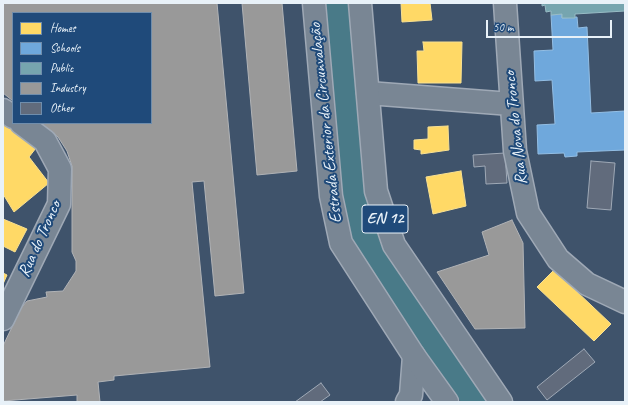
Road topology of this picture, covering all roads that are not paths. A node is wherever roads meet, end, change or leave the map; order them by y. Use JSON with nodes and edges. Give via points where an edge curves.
{"nodes":[{"id":1,"x":314,"y":3,"type":"edge"},
{"id":2,"x":360,"y":3,"type":"edge"},
{"id":3,"x":505,"y":3,"type":"edge"},
{"id":4,"x":368,"y":92,"type":"junction"},
{"id":5,"x":512,"y":104,"type":"junction"},
{"id":6,"x":3,"y":110,"type":"edge"},
{"id":7,"x":12,"y":116,"type":"edge"},
{"id":8,"x":22,"y":124,"type":"edge"},
{"id":9,"x":625,"y":302,"type":"edge"},
{"id":10,"x":3,"y":319,"type":"edge"},
{"id":11,"x":414,"y":356,"type":"junction"},
{"id":12,"x":407,"y":402,"type":"edge"},
{"id":13,"x":447,"y":402,"type":"edge"},
{"id":14,"x":501,"y":402,"type":"edge"}],
"edges":[{"from":1,"to":11,"type":"main road","name":"Estrada Exterior da Circunvalação","number":"EN 12","via":[[331,196],[341,243]]},
{"from":2,"to":4,"type":"main road","number":"EN 12"},
{"from":3,"to":5,"type":"main road","name":"Rua Nova do Tronco"},
{"from":4,"to":5,"type":"main road"},
{"from":4,"to":14,"type":"main road","number":"EN 12","via":[[376,191],[394,245]]},
{"from":5,"to":9,"type":"main road","name":"Rua Nova do Tronco","via":[[515,151],[528,213],[558,259],[587,284]]},
{"from":6,"to":7,"type":"main road"},
{"from":8,"to":10,"type":"main road","name":"Rua do Tronco","via":[[45,141],[60,169],[59,204]]},
{"from":11,"to":12,"type":"main road","via":[[411,395]]},
{"from":11,"to":13,"type":"main road","name":"Estrada Exterior da Circunvalação","number":"EN 12"}]}
